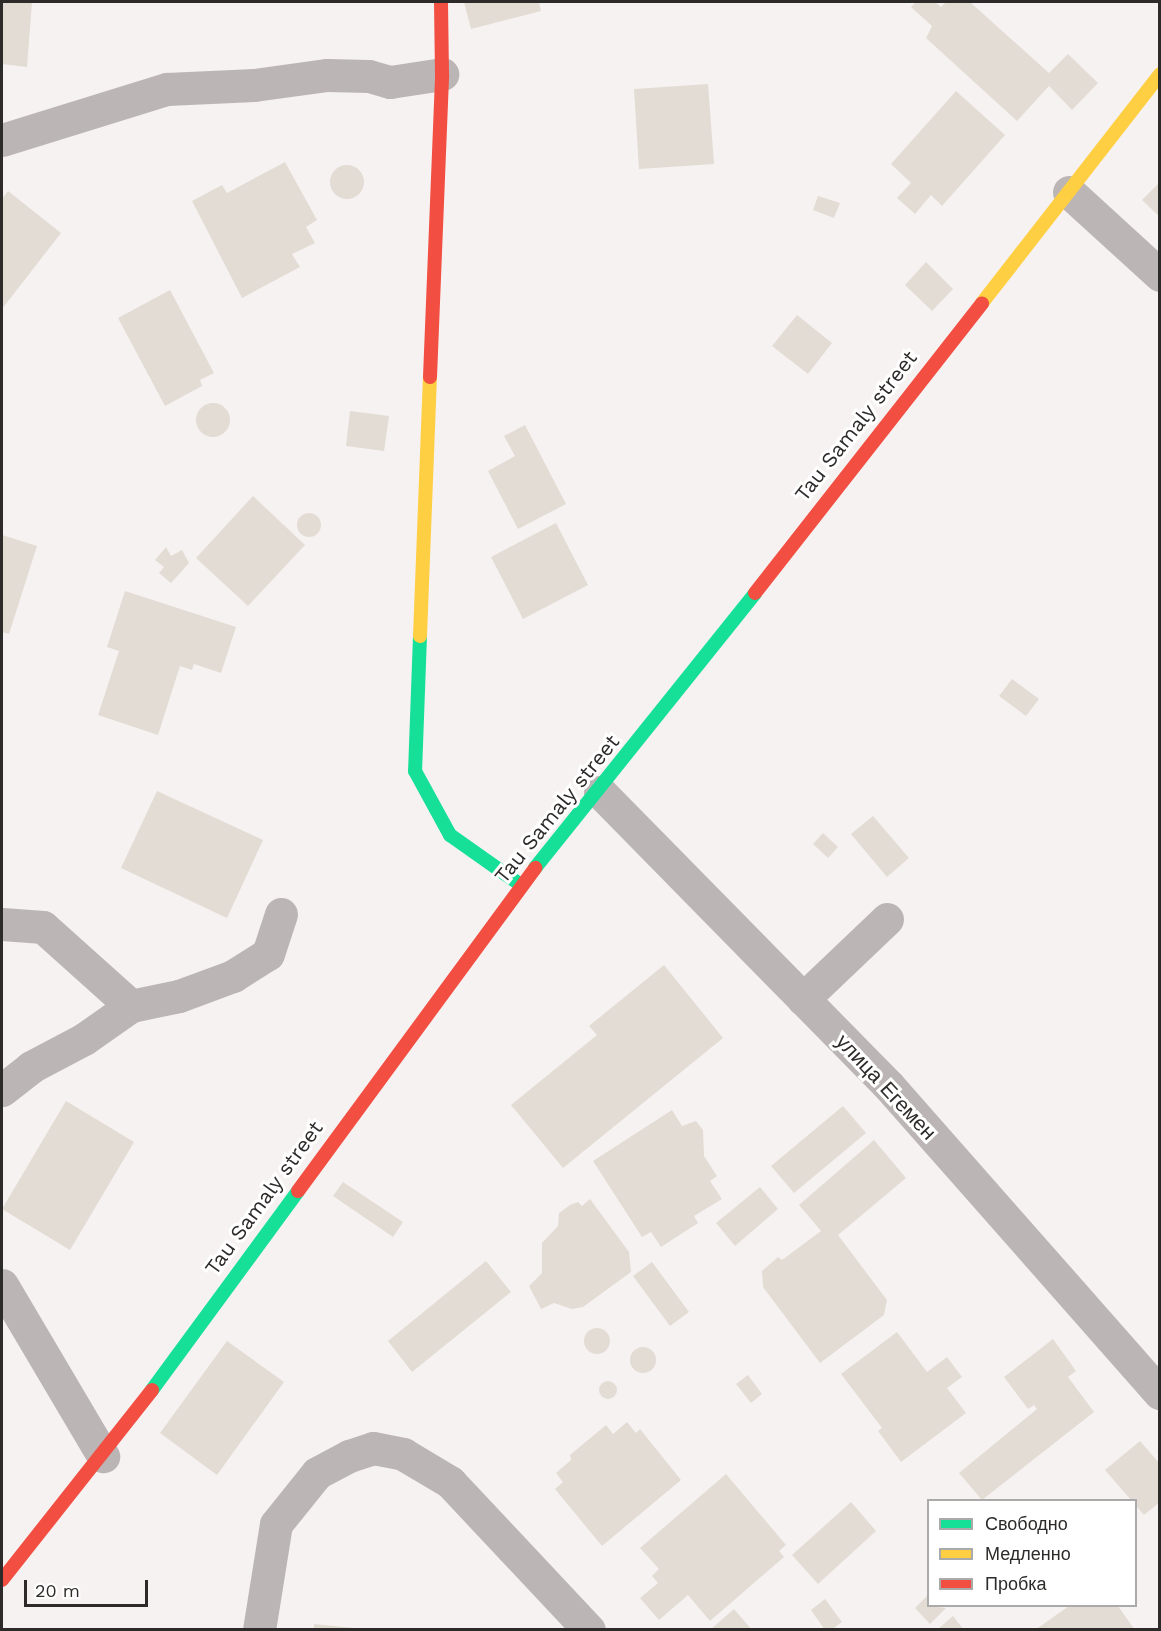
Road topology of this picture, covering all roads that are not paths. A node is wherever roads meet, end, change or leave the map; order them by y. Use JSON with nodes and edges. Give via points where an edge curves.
{"nodes":[{"id":1,"x":441,"y":2,"type":"edge"},
{"id":2,"x":442,"y":74,"type":"junction"},
{"id":3,"x":1160,"y":74,"type":"edge"},
{"id":4,"x":2,"y":140,"type":"edge"},
{"id":5,"x":1069,"y":192,"type":"junction"},
{"id":6,"x":1160,"y":275,"type":"edge"},
{"id":7,"x":600,"y":792,"type":"junction"},
{"id":8,"x":521,"y":885,"type":"junction"},
{"id":9,"x":281,"y":914,"type":"dead end"},
{"id":10,"x":887,"y":919,"type":"dead end"},
{"id":11,"x":2,"y":924,"type":"edge"},
{"id":12,"x":803,"y":999,"type":"junction"},
{"id":13,"x":131,"y":1006,"type":"junction"},
{"id":14,"x":2,"y":1090,"type":"edge"},
{"id":15,"x":2,"y":1285,"type":"edge"},
{"id":16,"x":1160,"y":1393,"type":"edge"},
{"id":17,"x":103,"y":1456,"type":"junction"},
{"id":18,"x":2,"y":1580,"type":"edge"},
{"id":19,"x":259,"y":1629,"type":"edge"},
{"id":20,"x":589,"y":1629,"type":"edge"}],
"edges":[{"from":1,"to":2,"type":"street"},
{"from":2,"to":4,"type":"street","via":[[390,82],[369,76],[327,75],[255,85],[167,89]]},
{"from":2,"to":8,"type":"street","via":[[415,771],[450,835]]},
{"from":3,"to":5,"type":"street","name":"Tau Samaly street"},
{"from":5,"to":6,"type":"street"},
{"from":5,"to":7,"type":"street","name":"Tau Samaly street","via":[[826,498]]},
{"from":7,"to":8,"type":"street","name":"Tau Samaly street"},
{"from":7,"to":12,"type":"street","name":"улица Егемен"},
{"from":8,"to":17,"type":"street","name":"Tau Samaly street"},
{"from":9,"to":13,"type":"street","via":[[268,954],[233,976],[179,996]]},
{"from":10,"to":12,"type":"street"},
{"from":11,"to":13,"type":"street","via":[[43,927]]},
{"from":12,"to":16,"type":"street","name":"улица Егемен","via":[[888,1085]]},
{"from":13,"to":14,"type":"street"},
{"from":15,"to":17,"type":"street"},
{"from":17,"to":18,"type":"street","name":"Tau Samaly street"},
{"from":19,"to":20,"type":"street","via":[[276,1524],[317,1473],[373,1448],[403,1454],[450,1482]]}]}
